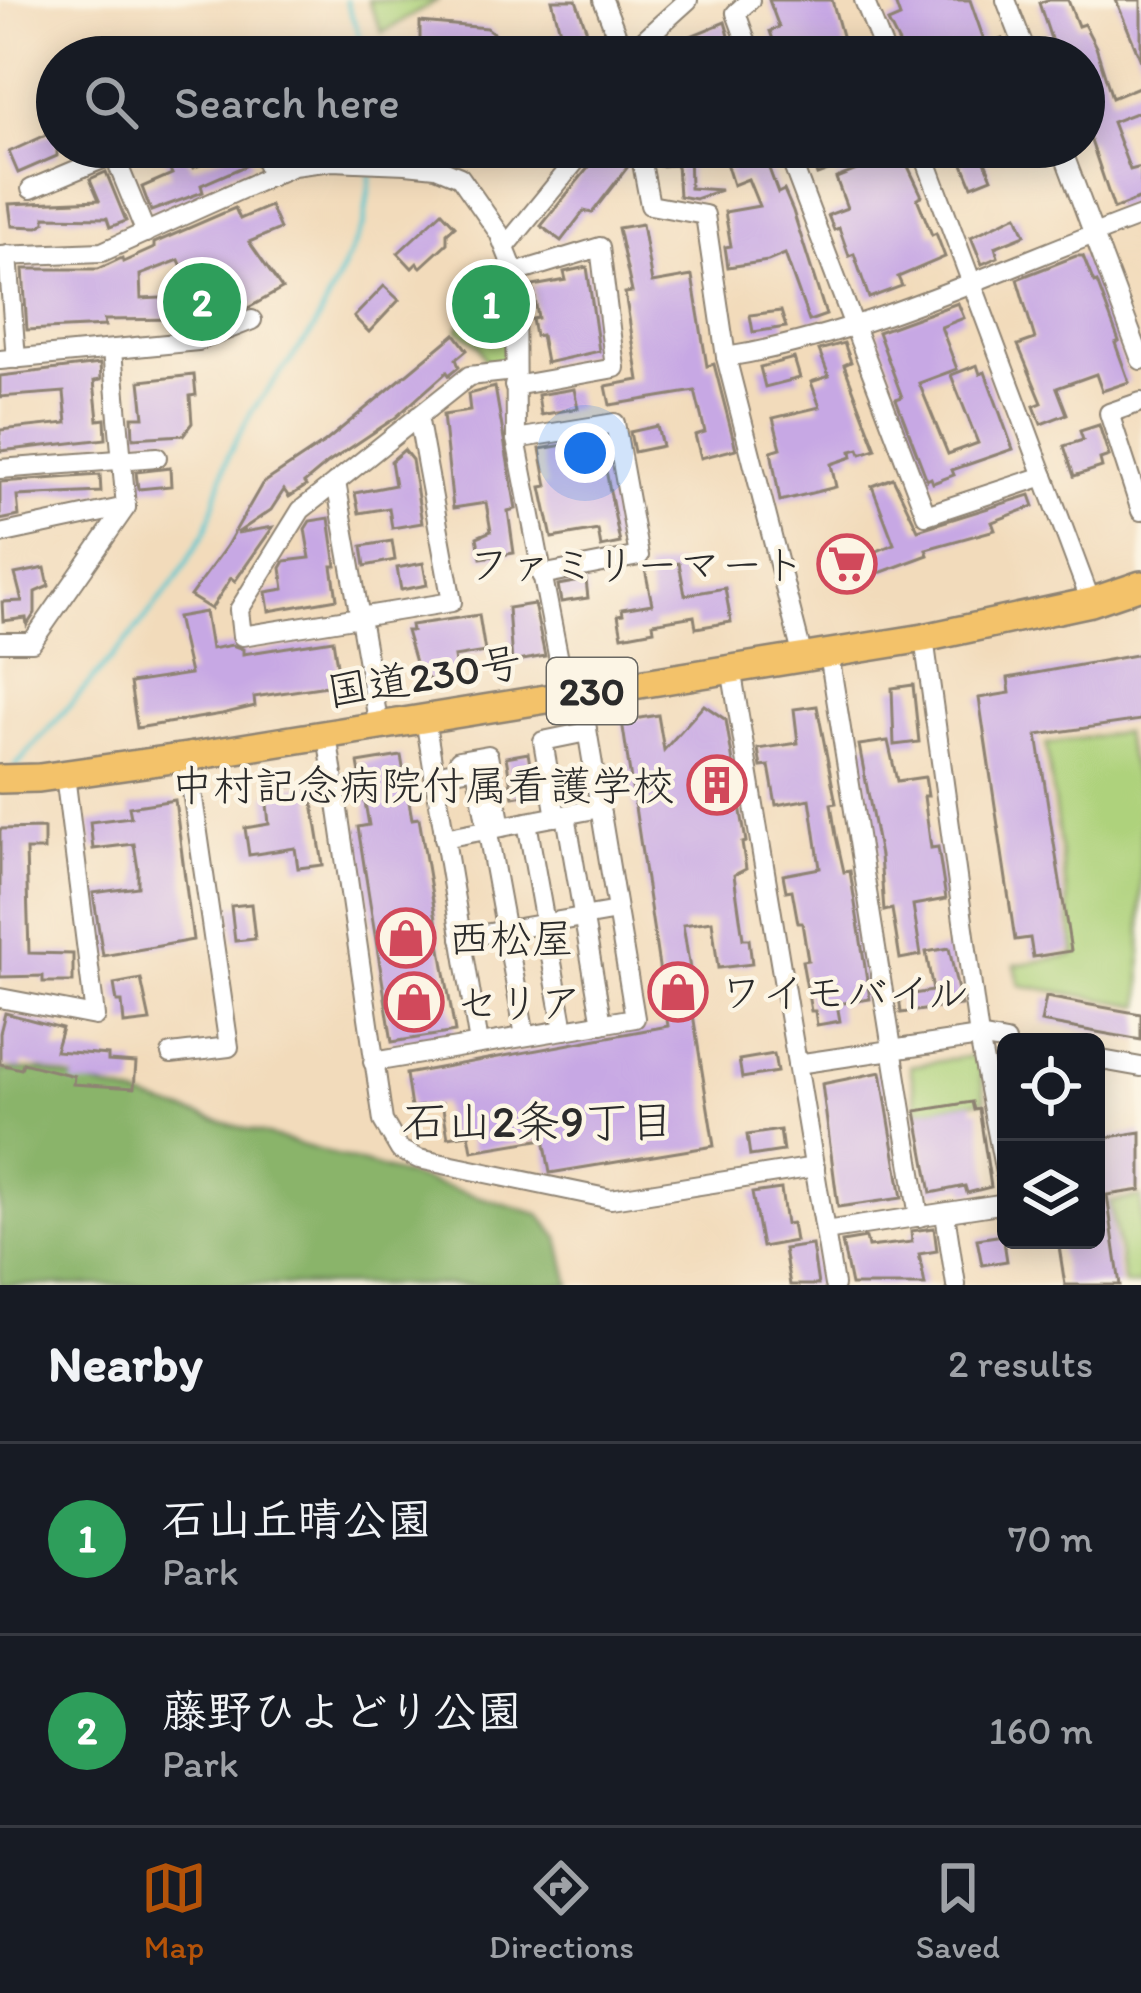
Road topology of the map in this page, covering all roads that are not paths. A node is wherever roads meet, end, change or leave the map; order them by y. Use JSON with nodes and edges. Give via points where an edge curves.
{"nodes":[{"id":1,"x":603,"y":0,"type":"edge"},
{"id":2,"x":688,"y":0,"type":"edge"},
{"id":3,"x":750,"y":0,"type":"edge"},
{"id":4,"x":865,"y":0,"type":"edge"},
{"id":5,"x":1006,"y":0,"type":"edge"},
{"id":6,"x":617,"y":36,"type":"edge"},
{"id":7,"x":648,"y":36,"type":"edge"},
{"id":8,"x":744,"y":36,"type":"edge"},
{"id":9,"x":878,"y":36,"type":"edge"},
{"id":10,"x":1020,"y":36,"type":"edge"},
{"id":11,"x":82,"y":168,"type":"edge"},
{"id":12,"x":128,"y":168,"type":"edge"},
{"id":13,"x":268,"y":168,"type":"edge"},
{"id":14,"x":289,"y":168,"type":"edge"},
{"id":15,"x":449,"y":168,"type":"edge"},
{"id":16,"x":570,"y":168,"type":"edge"},
{"id":17,"x":643,"y":168,"type":"edge"},
{"id":18,"x":793,"y":168,"type":"edge"},
{"id":19,"x":929,"y":168,"type":"edge"},
{"id":20,"x":1069,"y":168,"type":"edge"},
{"id":21,"x":272,"y":176,"type":"junction"},
{"id":22,"x":31,"y":189,"type":"dead end"},
{"id":23,"x":1141,"y":216,"type":"edge"},
{"id":24,"x":146,"y":233,"type":"junction"},
{"id":25,"x":1094,"y":233,"type":"junction"},
{"id":26,"x":506,"y":246,"type":"junction"},
{"id":27,"x":4,"y":255,"type":"edge"},
{"id":28,"x":515,"y":273,"type":"junction"},
{"id":29,"x":971,"y":280,"type":"junction"},
{"id":30,"x":253,"y":320,"type":"dead end"},
{"id":31,"x":852,"y":326,"type":"junction"},
{"id":32,"x":112,"y":351,"type":"junction"},
{"id":33,"x":726,"y":357,"type":"junction"},
{"id":34,"x":8,"y":359,"type":"edge"},
{"id":35,"x":1141,"y":360,"type":"edge"},
{"id":36,"x":514,"y":378,"type":"junction"},
{"id":37,"x":1141,"y":402,"type":"edge"},
{"id":38,"x":418,"y":416,"type":"junction"},
{"id":39,"x":516,"y":439,"type":"junction"},
{"id":40,"x":158,"y":458,"type":"dead end"},
{"id":41,"x":122,"y":462,"type":"junction"},
{"id":42,"x":0,"y":469,"type":"edge"},
{"id":43,"x":1044,"y":476,"type":"junction"},
{"id":44,"x":336,"y":482,"type":"junction"},
{"id":45,"x":125,"y":507,"type":"junction"},
{"id":46,"x":1141,"y":512,"type":"edge"},
{"id":47,"x":0,"y":534,"type":"edge"},
{"id":48,"x":541,"y":575,"type":"junction"},
{"id":49,"x":1141,"y":585,"type":"edge"},
{"id":50,"x":1091,"y":602,"type":"junction"},
{"id":51,"x":361,"y":616,"type":"junction"},
{"id":52,"x":924,"y":638,"type":"junction"},
{"id":53,"x":0,"y":642,"type":"edge"},
{"id":54,"x":816,"y":656,"type":"junction"},
{"id":55,"x":731,"y":668,"type":"junction"},
{"id":56,"x":574,"y":694,"type":"junction"},
{"id":57,"x":425,"y":718,"type":"junction"},
{"id":58,"x":379,"y":726,"type":"junction"},
{"id":59,"x":587,"y":732,"type":"junction"},
{"id":60,"x":327,"y":734,"type":"junction"},
{"id":61,"x":188,"y":757,"type":"junction"},
{"id":62,"x":433,"y":770,"type":"junction"},
{"id":63,"x":52,"y":777,"type":"junction"},
{"id":64,"x":0,"y":779,"type":"edge"},
{"id":65,"x":600,"y":808,"type":"junction"},
{"id":66,"x":561,"y":816,"type":"junction"},
{"id":67,"x":527,"y":822,"type":"junction"},
{"id":68,"x":495,"y":828,"type":"junction"},
{"id":69,"x":445,"y":838,"type":"junction"},
{"id":70,"x":617,"y":911,"type":"junction"},
{"id":71,"x":584,"y":917,"type":"junction"},
{"id":72,"x":546,"y":923,"type":"junction"},
{"id":73,"x":506,"y":930,"type":"junction"},
{"id":74,"x":461,"y":938,"type":"junction"},
{"id":75,"x":0,"y":998,"type":"edge"},
{"id":76,"x":602,"y":1024,"type":"junction"},
{"id":77,"x":563,"y":1030,"type":"junction"},
{"id":78,"x":525,"y":1036,"type":"junction"},
{"id":79,"x":979,"y":1037,"type":"junction"},
{"id":80,"x":997,"y":1040,"type":"edge"},
{"id":81,"x":479,"y":1044,"type":"junction"},
{"id":82,"x":890,"y":1050,"type":"junction"},
{"id":83,"x":171,"y":1054,"type":"dead end"},
{"id":84,"x":1105,"y":1061,"type":"edge"},
{"id":85,"x":373,"y":1062,"type":"junction"},
{"id":86,"x":797,"y":1064,"type":"junction"},
{"id":87,"x":1141,"y":1067,"type":"edge"},
{"id":88,"x":999,"y":1141,"type":"edge"},
{"id":89,"x":815,"y":1167,"type":"junction"},
{"id":90,"x":997,"y":1205,"type":"edge"},
{"id":91,"x":945,"y":1214,"type":"junction"},
{"id":92,"x":919,"y":1217,"type":"junction"},
{"id":93,"x":825,"y":1231,"type":"junction"},
{"id":94,"x":834,"y":1285,"type":"edge"},
{"id":95,"x":956,"y":1285,"type":"edge"}],
"edges":[{"from":1,"to":6,"type":"street"},
{"from":2,"to":7,"type":"street"},
{"from":3,"to":8,"type":"street","via":[[736,13]]},
{"from":4,"to":9,"type":"street"},
{"from":5,"to":10,"type":"street"},
{"from":11,"to":22,"type":"street"},
{"from":12,"to":24,"type":"street"},
{"from":13,"to":21,"type":"street"},
{"from":14,"to":21,"type":"street"},
{"from":15,"to":26,"type":"street"},
{"from":16,"to":26,"type":"street"},
{"from":17,"to":33,"type":"street","via":[[650,205],[705,215]]},
{"from":18,"to":31,"type":"street"},
{"from":19,"to":29,"type":"street"},
{"from":20,"to":25,"type":"street"},
{"from":21,"to":24,"type":"street"},
{"from":23,"to":25,"type":"street"},
{"from":24,"to":27,"type":"street","via":[[102,252]]},
{"from":25,"to":29,"type":"street"},
{"from":25,"to":35,"type":"street"},
{"from":26,"to":28,"type":"street"},
{"from":27,"to":34,"type":"street"},
{"from":28,"to":36,"type":"street"},
{"from":28,"to":36,"type":"street","via":[[600,247],[615,368]]},
{"from":29,"to":31,"type":"street"},
{"from":29,"to":43,"type":"street"},
{"from":30,"to":32,"type":"street","via":[[198,341]]},
{"from":31,"to":33,"type":"street"},
{"from":31,"to":43,"type":"street","via":[[926,515]]},
{"from":32,"to":34,"type":"street"},
{"from":32,"to":41,"type":"street"},
{"from":33,"to":54,"type":"street"},
{"from":36,"to":38,"type":"street","via":[[469,376]]},
{"from":36,"to":39,"type":"street"},
{"from":37,"to":46,"type":"street","via":[[1109,413]]},
{"from":38,"to":44,"type":"street"},
{"from":38,"to":51,"type":"street","via":[[452,602]]},
{"from":39,"to":48,"type":"street"},
{"from":39,"to":48,"type":"street","via":[[615,423],[639,556]]},
{"from":40,"to":41,"type":"street"},
{"from":41,"to":42,"type":"street"},
{"from":41,"to":45,"type":"street"},
{"from":43,"to":50,"type":"street"},
{"from":44,"to":51,"type":"street"},
{"from":44,"to":51,"type":"street","via":[[301,510],[238,610],[242,636]]},
{"from":45,"to":47,"type":"street"},
{"from":45,"to":53,"type":"street","via":[[32,642]]},
{"from":48,"to":56,"type":"street"},
{"from":49,"to":50,"type":"highway","name":"国道230号","number":"230"},
{"from":50,"to":52,"type":"highway","name":"国道230号","number":"230"},
{"from":51,"to":58,"type":"street"},
{"from":52,"to":54,"type":"highway","name":"国道230号","number":"230"},
{"from":52,"to":79,"type":"street"},
{"from":54,"to":55,"type":"highway","name":"国道230号","number":"230"},
{"from":54,"to":82,"type":"street"},
{"from":55,"to":56,"type":"highway","name":"国道230号","number":"230"},
{"from":55,"to":86,"type":"street"},
{"from":56,"to":57,"type":"highway","name":"国道230号","number":"230"},
{"from":56,"to":59,"type":"street"},
{"from":57,"to":58,"type":"highway","name":"国道230号","number":"230"},
{"from":57,"to":62,"type":"street"},
{"from":58,"to":60,"type":"highway","name":"国道230号","number":"230"},
{"from":59,"to":65,"type":"street"},
{"from":59,"to":66,"type":"street","via":[[543,741]]},
{"from":60,"to":61,"type":"highway","name":"国道230号","number":"230"},
{"from":60,"to":85,"type":"street"},
{"from":61,"to":63,"type":"highway","name":"国道230号","number":"230"},
{"from":61,"to":83,"type":"street","via":[[229,1047]]},
{"from":62,"to":68,"type":"street","via":[[476,767]]},
{"from":62,"to":68,"type":"street","via":[[488,754]]},
{"from":62,"to":69,"type":"street"},
{"from":63,"to":64,"type":"highway","name":"国道230号","number":"230"},
{"from":63,"to":75,"type":"street","via":[[95,1016]]},
{"from":65,"to":66,"type":"street"},
{"from":65,"to":70,"type":"street"},
{"from":66,"to":67,"type":"street"},
{"from":66,"to":71,"type":"street"},
{"from":67,"to":68,"type":"street"},
{"from":67,"to":72,"type":"street"},
{"from":68,"to":69,"type":"street"},
{"from":68,"to":73,"type":"street"},
{"from":69,"to":74,"type":"street"},
{"from":70,"to":71,"type":"street"},
{"from":70,"to":76,"type":"street","via":[[635,1018]]},
{"from":71,"to":72,"type":"street"},
{"from":71,"to":76,"type":"street"},
{"from":72,"to":73,"type":"street"},
{"from":72,"to":77,"type":"street"},
{"from":73,"to":74,"type":"street"},
{"from":73,"to":78,"type":"street"},
{"from":74,"to":81,"type":"street"},
{"from":76,"to":77,"type":"street"},
{"from":77,"to":78,"type":"street"},
{"from":78,"to":81,"type":"street"},
{"from":79,"to":80,"type":"street"},
{"from":79,"to":82,"type":"street"},
{"from":79,"to":88,"type":"street"},
{"from":81,"to":85,"type":"street"},
{"from":82,"to":86,"type":"street"},
{"from":82,"to":92,"type":"street"},
{"from":84,"to":87,"type":"street"},
{"from":85,"to":89,"type":"street","via":[[383,1121],[400,1150],[419,1159],[611,1199]]},
{"from":86,"to":89,"type":"street"},
{"from":89,"to":93,"type":"street"},
{"from":90,"to":91,"type":"street"},
{"from":91,"to":92,"type":"street"},
{"from":91,"to":95,"type":"street"},
{"from":92,"to":93,"type":"street"},
{"from":93,"to":94,"type":"street"}]}
